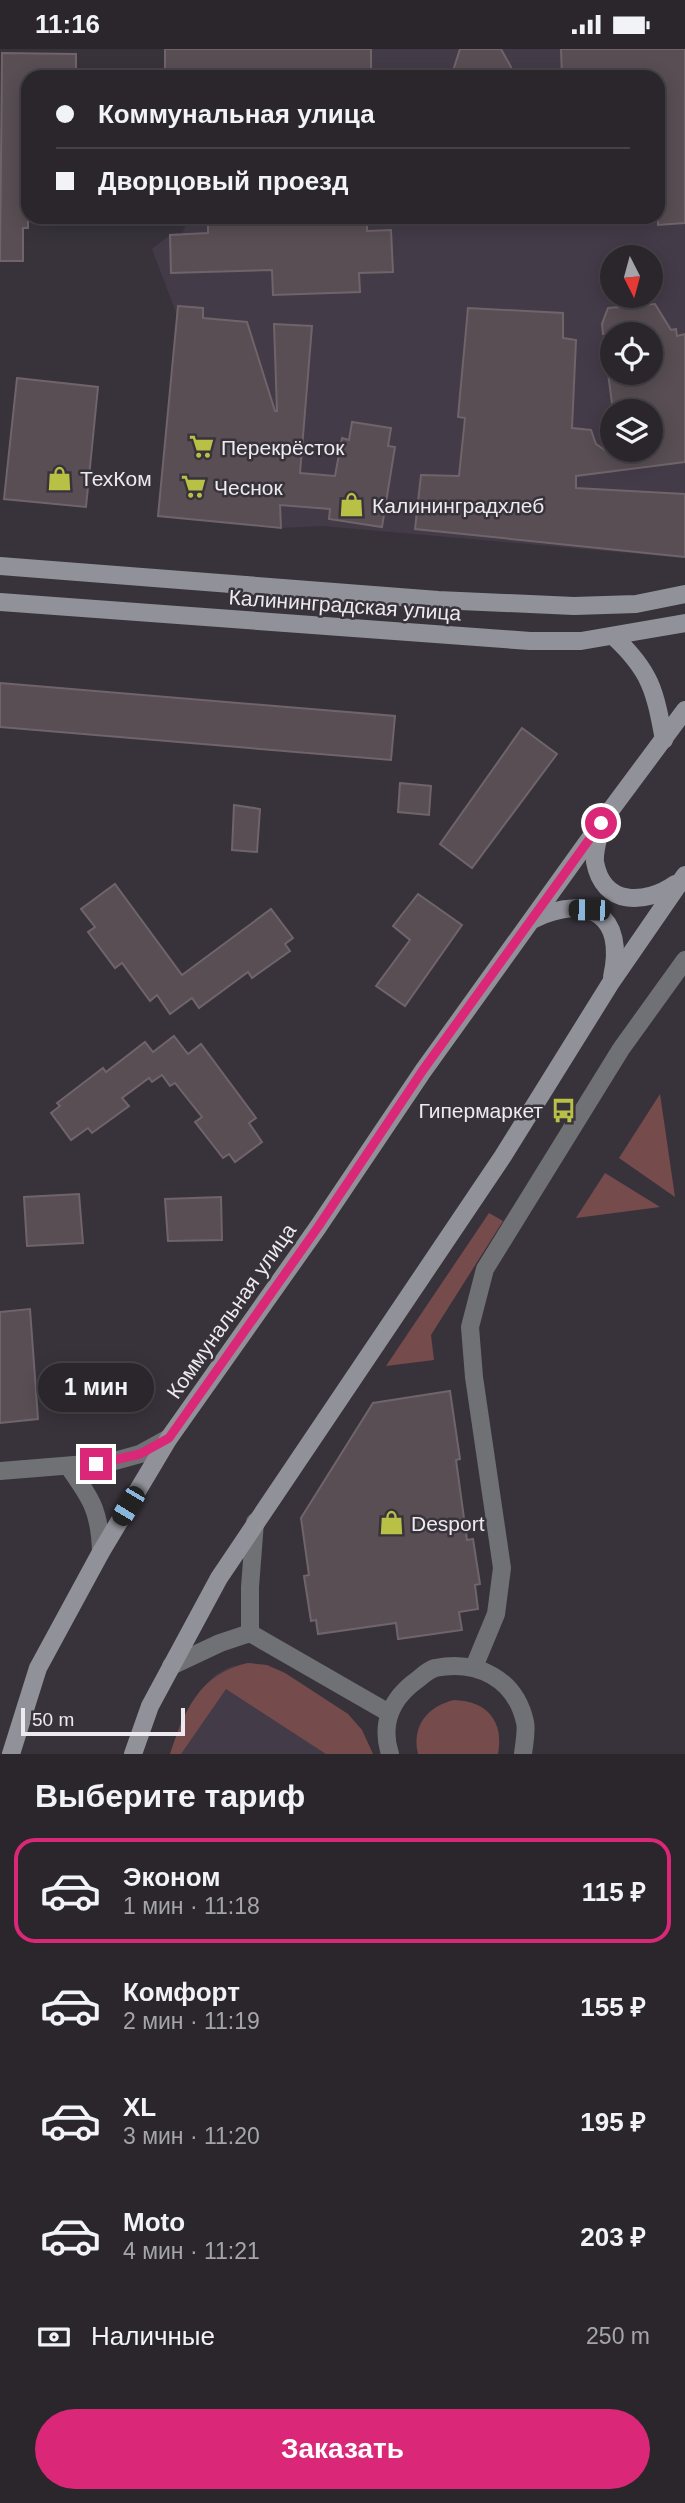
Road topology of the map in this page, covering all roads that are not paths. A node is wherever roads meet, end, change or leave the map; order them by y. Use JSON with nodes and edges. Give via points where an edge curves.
{"nodes":[{"id":1,"x":0,"y":566,"type":"edge"},
{"id":2,"x":685,"y":594,"type":"edge"},
{"id":3,"x":0,"y":602,"type":"edge"},
{"id":4,"x":685,"y":623,"type":"edge"},
{"id":5,"x":613,"y":636,"type":"junction"},
{"id":6,"x":685,"y":710,"type":"edge"},
{"id":7,"x":664,"y":740,"type":"junction"},
{"id":8,"x":601,"y":823,"type":"junction"},
{"id":9,"x":684,"y":877,"type":"edge"},
{"id":10,"x":533,"y":920,"type":"junction"},
{"id":11,"x":685,"y":960,"type":"edge"},
{"id":12,"x":610,"y":984,"type":"junction"},
{"id":13,"x":169,"y":1438,"type":"junction"},
{"id":14,"x":68,"y":1466,"type":"junction"},
{"id":15,"x":0,"y":1471,"type":"edge"},
{"id":16,"x":255,"y":1522,"type":"junction"},
{"id":17,"x":101,"y":1552,"type":"junction"},
{"id":18,"x":250,"y":1633,"type":"junction"},
{"id":19,"x":171,"y":1666,"type":"junction"},
{"id":20,"x":474,"y":1667,"type":"junction"},
{"id":21,"x":389,"y":1713,"type":"junction"},
{"id":22,"x":11,"y":1754,"type":"edge"},
{"id":23,"x":133,"y":1754,"type":"edge"},
{"id":24,"x":390,"y":1754,"type":"edge"},
{"id":25,"x":523,"y":1754,"type":"edge"}],
"edges":[{"from":1,"to":2,"type":"main road","name":"Калининградская улица","via":[[574,606],[636,604]]},
{"from":3,"to":5,"type":"main road","name":"Калининградская улица","via":[[530,641]]},
{"from":4,"to":5,"type":"main road","name":"Калининградская улица"},
{"from":5,"to":7,"type":"main road","via":[[634,655],[649,680]]},
{"from":6,"to":7,"type":"main road","name":"Коммунальная улица"},
{"from":7,"to":8,"type":"main road","name":"Коммунальная улица"},
{"from":8,"to":9,"type":"main road","name":"Коммунальная улица","via":[[595,859],[600,878],[615,895],[636,899],[661,894]]},
{"from":8,"to":10,"type":"main road","name":"Коммунальная улица"},
{"from":9,"to":12,"type":"main road","name":"Коммунальная улица"},
{"from":10,"to":12,"type":"main road","name":"Коммунальная улица","via":[[569,909],[589,910],[603,917],[615,943]]},
{"from":10,"to":13,"type":"main road","name":"Коммунальная улица","via":[[423,1070]]},
{"from":11,"to":20,"type":"street","via":[[621,1049],[485,1269],[470,1327],[502,1568],[496,1614]]},
{"from":12,"to":16,"type":"main road","name":"Коммунальная улица","via":[[491,1174]]},
{"from":13,"to":14,"type":"street","via":[[140,1454]]},
{"from":13,"to":17,"type":"main road","name":"Коммунальная улица"},
{"from":14,"to":15,"type":"street"},
{"from":14,"to":17,"type":"street","via":[[91,1497],[100,1526]]},
{"from":16,"to":18,"type":"street","name":"Коммунальная улица"},
{"from":16,"to":19,"type":"main road","name":"Коммунальная улица"},
{"from":17,"to":22,"type":"main road","name":"Коммунальная улица","via":[[38,1668]]},
{"from":18,"to":19,"type":"street"},
{"from":18,"to":21,"type":"street"},
{"from":19,"to":23,"type":"main road","name":"Коммунальная улица"},
{"from":20,"to":21,"type":"street","via":[[432,1669],[401,1691]]},
{"from":20,"to":25,"type":"street","via":[[498,1678],[516,1698],[526,1724]]},
{"from":21,"to":24,"type":"street","via":[[386,1742]]}]}
